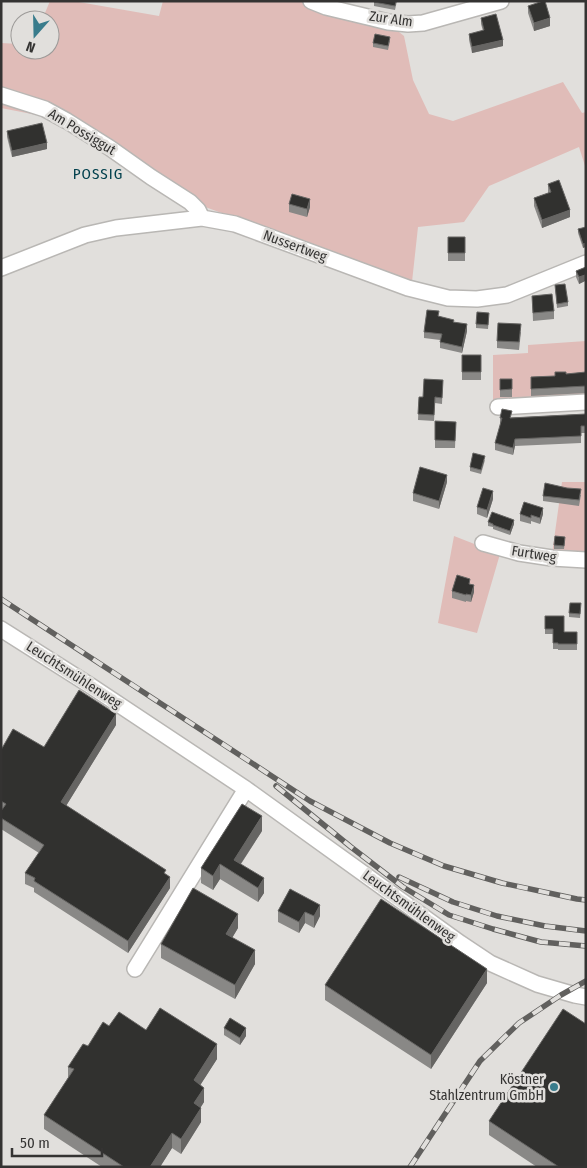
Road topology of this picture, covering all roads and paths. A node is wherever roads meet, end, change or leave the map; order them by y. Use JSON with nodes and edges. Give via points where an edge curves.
{"nodes":[{"id":1,"x":310,"y":1,"type":"edge"},
{"id":2,"x":501,"y":1,"type":"edge"},
{"id":3,"x":1,"y":95,"type":"edge"},
{"id":4,"x":202,"y":218,"type":"junction"},
{"id":5,"x":586,"y":263,"type":"edge"},
{"id":6,"x":1,"y":268,"type":"edge"},
{"id":7,"x":586,"y":402,"type":"edge"},
{"id":8,"x":498,"y":407,"type":"dead end"},
{"id":9,"x":483,"y":543,"type":"dead end"},
{"id":10,"x":586,"y":560,"type":"edge"},
{"id":11,"x":1,"y":629,"type":"edge"},
{"id":12,"x":246,"y":789,"type":"junction"},
{"id":13,"x":135,"y":969,"type":"dead end"},
{"id":14,"x":586,"y":997,"type":"edge"}],
"edges":[{"from":1,"to":2,"type":"street","name":"Zur Alm","via":[[388,22],[408,24],[423,23]]},
{"from":3,"to":4,"type":"street","name":"Am Possiggut","via":[[45,109],[67,121],[190,202]]},
{"from":4,"to":5,"type":"street","name":"Nussertweg","via":[[235,224],[408,288],[448,298],[507,295]]},
{"from":4,"to":6,"type":"street","name":"Nussertweg","via":[[85,235]]},
{"from":7,"to":8,"type":"street"},
{"from":9,"to":10,"type":"street","name":"Furtweg","via":[[520,553]]},
{"from":11,"to":12,"type":"street","name":"Leuchtsmühlenweg"},
{"from":12,"to":13,"type":"street"},
{"from":12,"to":14,"type":"street","name":"Leuchtsmühlenweg","via":[[490,963],[538,984]]}]}
